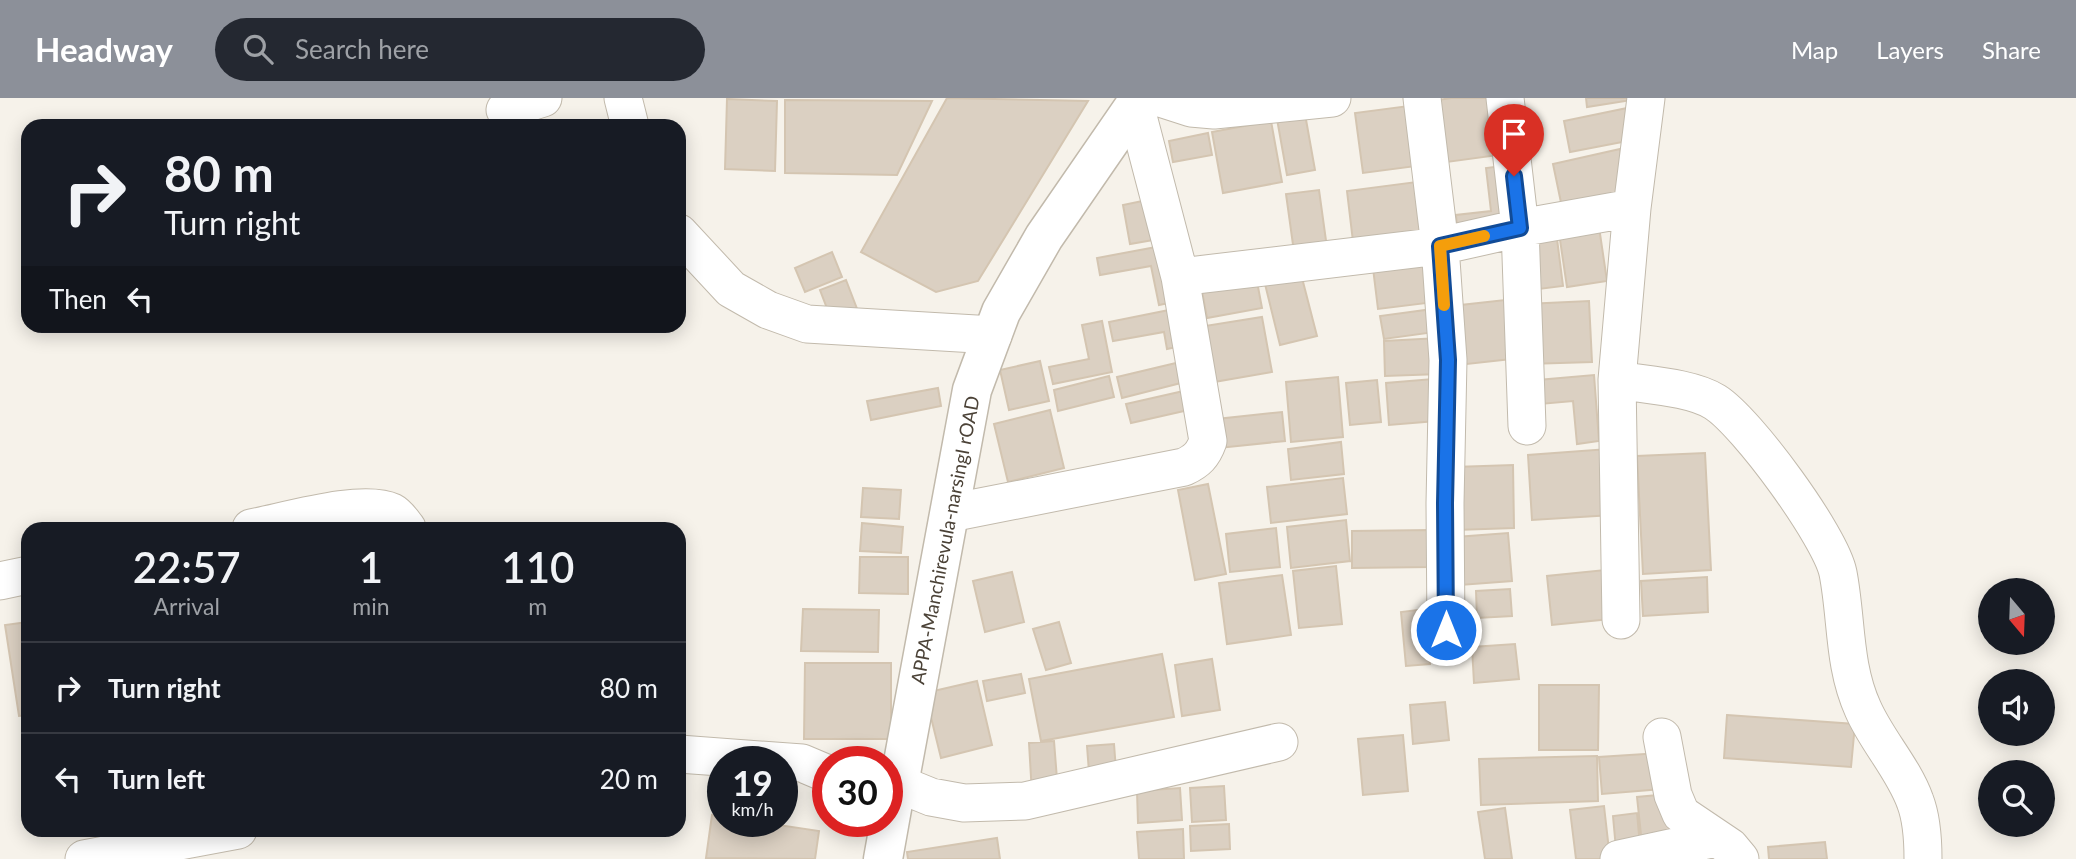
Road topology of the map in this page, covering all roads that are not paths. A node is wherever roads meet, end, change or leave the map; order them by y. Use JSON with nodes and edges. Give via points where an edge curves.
{"nodes":[{"id":1,"x":543,"y":98,"type":"edge"},
{"id":2,"x":623,"y":98,"type":"edge"},
{"id":3,"x":1332,"y":98,"type":"edge"},
{"id":4,"x":1422,"y":98,"type":"edge"},
{"id":5,"x":1505,"y":98,"type":"edge"},
{"id":6,"x":1646,"y":98,"type":"edge"},
{"id":7,"x":1146,"y":100,"type":"edge"},
{"id":8,"x":505,"y":110,"type":"dead end"},
{"id":9,"x":628,"y":119,"type":"edge"},
{"id":10,"x":1633,"y":208,"type":"junction"},
{"id":11,"x":1520,"y":228,"type":"junction"},
{"id":12,"x":686,"y":241,"type":"edge"},
{"id":13,"x":1440,"y":246,"type":"junction"},
{"id":14,"x":1180,"y":277,"type":"junction"},
{"id":15,"x":993,"y":335,"type":"junction"},
{"id":16,"x":1617,"y":380,"type":"junction"},
{"id":17,"x":1527,"y":426,"type":"dead end"},
{"id":18,"x":950,"y":513,"type":"junction"},
{"id":19,"x":280,"y":522,"type":"edge"},
{"id":20,"x":402,"y":522,"type":"edge"},
{"id":21,"x":21,"y":576,"type":"edge"},
{"id":22,"x":0,"y":581,"type":"edge"},
{"id":23,"x":1621,"y":620,"type":"dead end"},
{"id":24,"x":1446,"y":630,"type":"dead end"},
{"id":25,"x":1662,"y":737,"type":"dead end"},
{"id":26,"x":1279,"y":742,"type":"dead end"},
{"id":27,"x":903,"y":746,"type":"edge"},
{"id":28,"x":686,"y":755,"type":"edge"},
{"id":29,"x":812,"y":767,"type":"edge"},
{"id":30,"x":903,"y":796,"type":"edge"},
{"id":31,"x":201,"y":837,"type":"edge"},
{"id":32,"x":886,"y":837,"type":"edge"},
{"id":33,"x":1728,"y":848,"type":"edge"},
{"id":34,"x":84,"y":859,"type":"edge"},
{"id":35,"x":883,"y":859,"type":"edge"},
{"id":36,"x":1619,"y":859,"type":"edge"},
{"id":37,"x":1923,"y":859,"type":"edge"}],
"edges":[{"from":1,"to":8,"type":"street"},
{"from":2,"to":9,"type":"street"},
{"from":3,"to":7,"type":"street","via":[[1214,110]]},
{"from":4,"to":13,"type":"street"},
{"from":5,"to":11,"type":"street"},
{"from":6,"to":10,"type":"street"},
{"from":7,"to":14,"type":"street"},
{"from":7,"to":15,"type":"street","name":"APPA-Manchirevula-narsingI rOAD","via":[[1044,237],[1001,312]]},
{"from":10,"to":11,"type":"street"},
{"from":10,"to":16,"type":"street"},
{"from":11,"to":13,"type":"street"},
{"from":11,"to":17,"type":"street"},
{"from":12,"to":15,"type":"street","via":[[731,289],[768,310],[807,324]]},
{"from":13,"to":14,"type":"street"},
{"from":13,"to":24,"type":"street","via":[[1448,360]]},
{"from":14,"to":18,"type":"street","via":[[1208,441],[1196,461]]},
{"from":15,"to":18,"type":"street","name":"APPA-Manchirevula-narsingI rOAD","via":[[972,390]]},
{"from":16,"to":23,"type":"street"},
{"from":16,"to":37,"type":"street","via":[[1714,401],[1736,418],[1809,514],[1838,571],[1846,648],[1863,710],[1916,802]]},
{"from":18,"to":27,"type":"street","name":"APPA-Manchirevula-narsingI rOAD"},
{"from":19,"to":20,"type":"street","via":[[349,508],[375,508],[394,513]]},
{"from":21,"to":22,"type":"street"},
{"from":25,"to":33,"type":"street","via":[[1681,814]]},
{"from":26,"to":30,"type":"street","via":[[1025,801],[964,803]]},
{"from":28,"to":29,"type":"street"},
{"from":31,"to":34,"type":"street"},
{"from":32,"to":35,"type":"street","name":"APPA-Manchirevula-narsingI rOAD"},
{"from":33,"to":36,"type":"street"}]}
